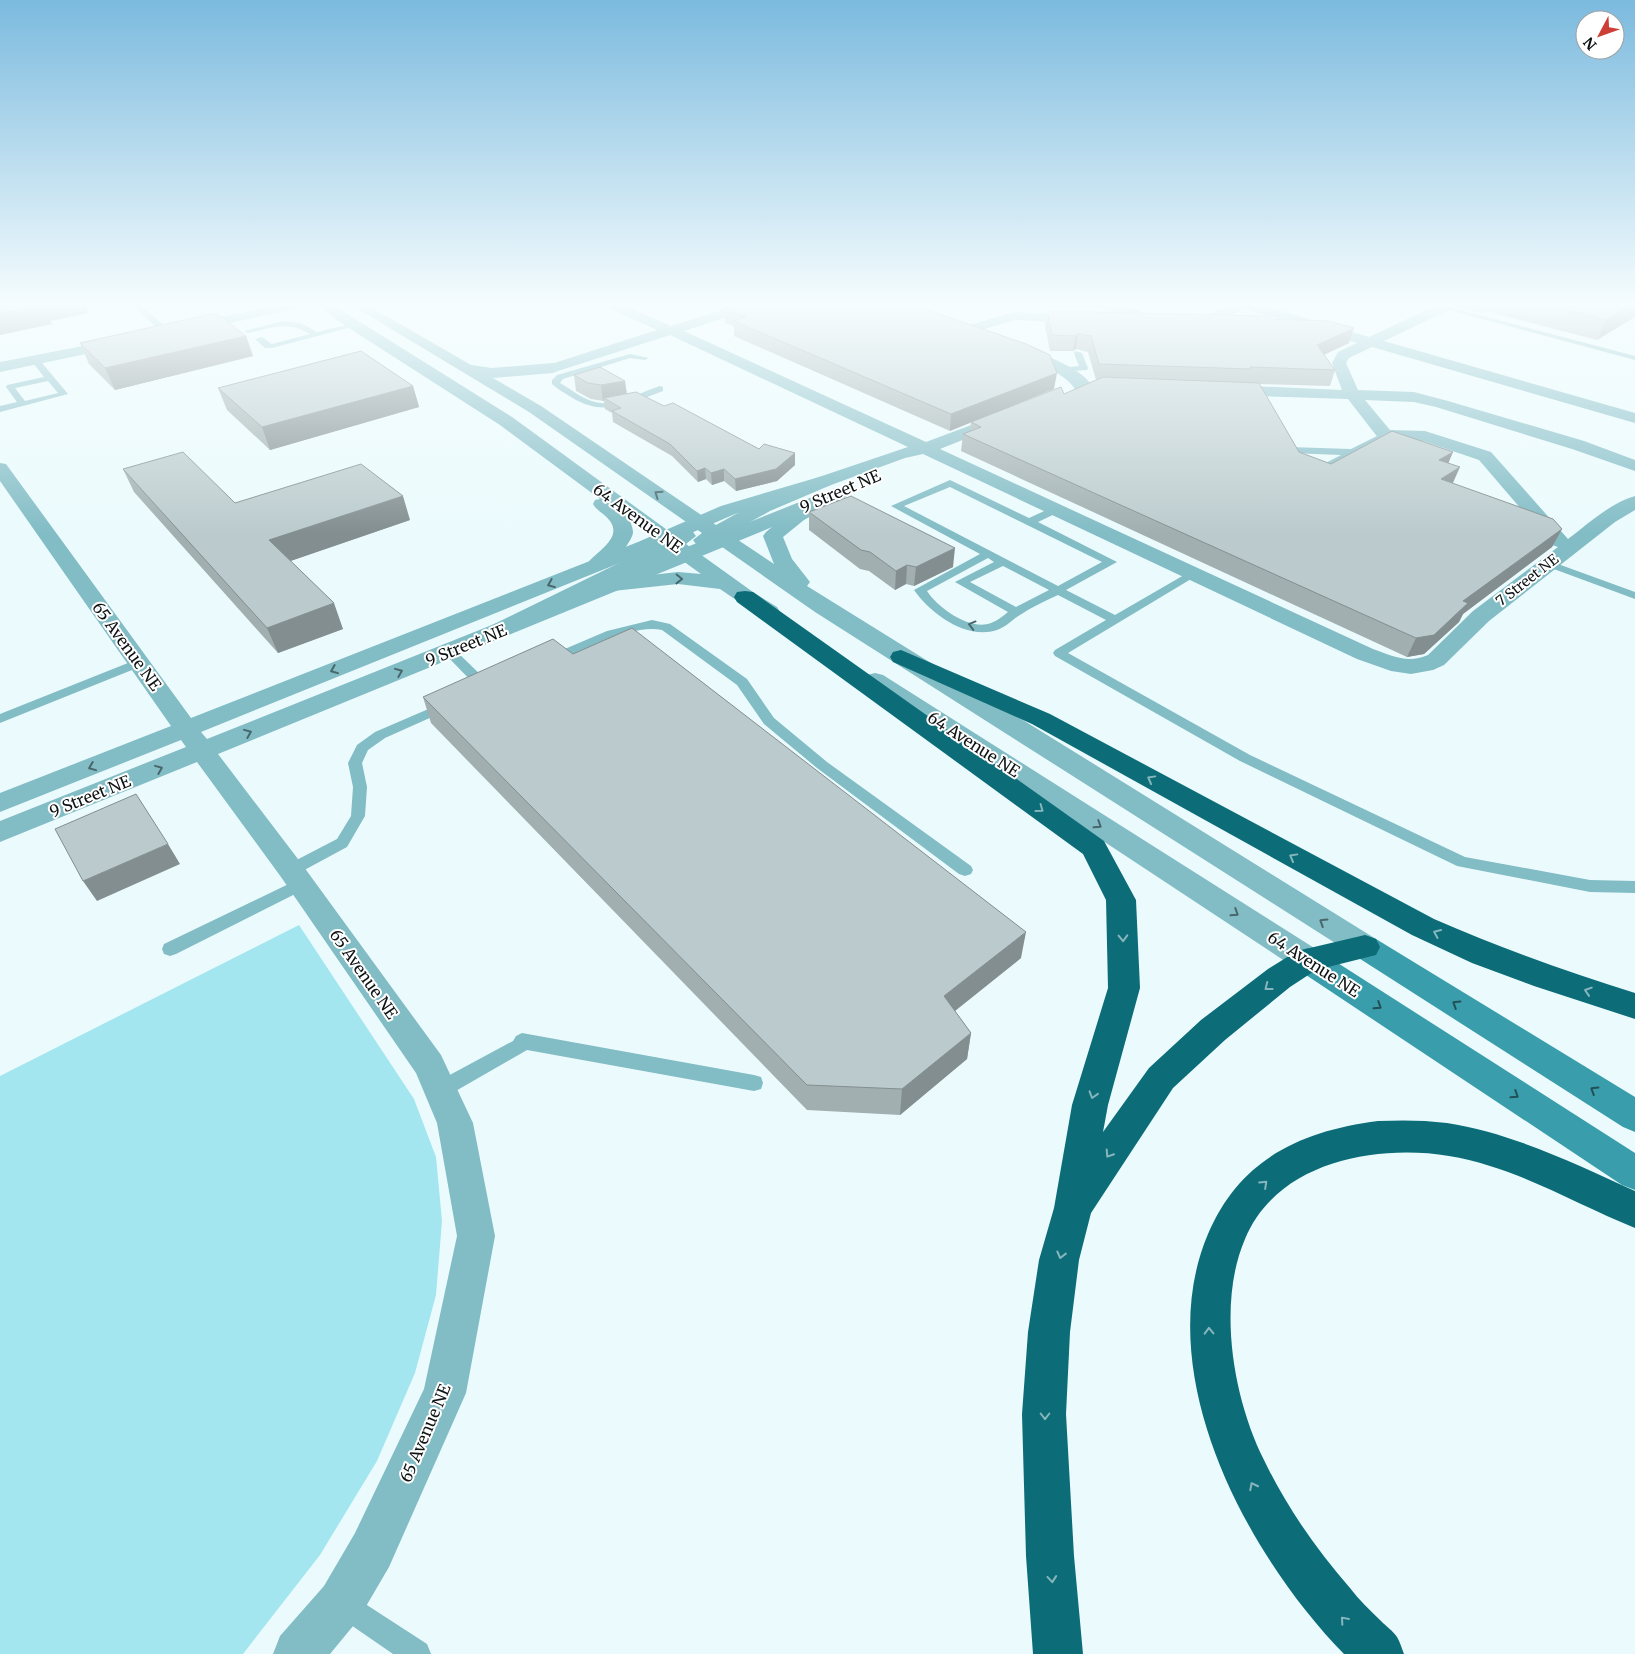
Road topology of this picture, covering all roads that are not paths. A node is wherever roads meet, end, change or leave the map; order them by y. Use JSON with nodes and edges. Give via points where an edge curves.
{"nodes":[{"id":1,"x":40,"y":380,"type":"edge"},
{"id":2,"x":52,"y":380,"type":"edge"},
{"id":3,"x":441,"y":380,"type":"edge"},
{"id":4,"x":486,"y":380,"type":"edge"},
{"id":5,"x":539,"y":380,"type":"edge"},
{"id":6,"x":556,"y":380,"type":"edge"},
{"id":7,"x":779,"y":380,"type":"edge"},
{"id":8,"x":1079,"y":380,"type":"edge"},
{"id":9,"x":1346,"y":380,"type":"edge"},
{"id":10,"x":1483,"y":380,"type":"edge"},
{"id":11,"x":1504,"y":380,"type":"edge"},
{"id":12,"x":1474,"y":385,"type":"dead end"},
{"id":13,"x":1100,"y":387,"type":"edge"},
{"id":14,"x":660,"y":389,"type":"dead end"},
{"id":15,"x":1207,"y":390,"type":"edge"},
{"id":16,"x":1352,"y":394,"type":"junction"},
{"id":17,"x":1458,"y":394,"type":"dead end"},
{"id":18,"x":23,"y":404,"type":"junction"},
{"id":19,"x":1442,"y":404,"type":"junction"},
{"id":20,"x":0,"y":409,"type":"edge"},
{"id":21,"x":535,"y":409,"type":"junction"},
{"id":22,"x":1022,"y":410,"type":"edge"},
{"id":23,"x":1635,"y":418,"type":"edge"},
{"id":24,"x":1385,"y":435,"type":"junction"},
{"id":25,"x":532,"y":441,"type":"junction"},
{"id":26,"x":926,"y":448,"type":"junction"},
{"id":27,"x":1289,"y":450,"type":"edge"},
{"id":28,"x":1352,"y":452,"type":"junction"},
{"id":29,"x":1635,"y":466,"type":"edge"},
{"id":30,"x":0,"y":468,"type":"edge"},
{"id":31,"x":1317,"y":471,"type":"edge"},
{"id":32,"x":832,"y":487,"type":"junction"},
{"id":33,"x":1635,"y":502,"type":"edge"},
{"id":34,"x":1056,"y":509,"type":"junction"},
{"id":35,"x":699,"y":522,"type":"junction"},
{"id":36,"x":1029,"y":522,"type":"junction"},
{"id":37,"x":694,"y":541,"type":"junction"},
{"id":38,"x":1567,"y":549,"type":"junction"},
{"id":39,"x":988,"y":554,"type":"junction"},
{"id":40,"x":1002,"y":562,"type":"junction"},
{"id":41,"x":1547,"y":563,"type":"junction"},
{"id":42,"x":596,"y":565,"type":"junction"},
{"id":43,"x":1195,"y":573,"type":"junction"},
{"id":44,"x":613,"y":585,"type":"junction"},
{"id":45,"x":737,"y":590,"type":"junction"},
{"id":46,"x":1056,"y":590,"type":"junction"},
{"id":47,"x":1635,"y":596,"type":"edge"},
{"id":48,"x":823,"y":607,"type":"junction"},
{"id":49,"x":1016,"y":612,"type":"junction"},
{"id":50,"x":1115,"y":620,"type":"junction"},
{"id":51,"x":496,"y":632,"type":"junction"},
{"id":52,"x":449,"y":651,"type":"junction"},
{"id":53,"x":901,"y":657,"type":"junction"},
{"id":54,"x":138,"y":663,"type":"junction"},
{"id":55,"x":539,"y":665,"type":"edge"},
{"id":56,"x":503,"y":680,"type":"edge"},
{"id":57,"x":485,"y":687,"type":"junction"},
{"id":58,"x":0,"y":719,"type":"edge"},
{"id":59,"x":194,"y":740,"type":"junction"},
{"id":60,"x":0,"y":803,"type":"edge"},
{"id":61,"x":0,"y":832,"type":"edge"},
{"id":62,"x":1217,"y":855,"type":"junction"},
{"id":63,"x":965,"y":870,"type":"dead end"},
{"id":64,"x":296,"y":877,"type":"junction"},
{"id":65,"x":1635,"y":887,"type":"edge"},
{"id":66,"x":1365,"y":947,"type":"junction"},
{"id":67,"x":170,"y":949,"type":"dead end"},
{"id":68,"x":1308,"y":960,"type":"junction"},
{"id":69,"x":1635,"y":1006,"type":"edge"},
{"id":70,"x":754,"y":1083,"type":"dead end"},
{"id":71,"x":440,"y":1090,"type":"junction"},
{"id":72,"x":1635,"y":1116,"type":"edge"},
{"id":73,"x":1635,"y":1173,"type":"edge"},
{"id":74,"x":1073,"y":1208,"type":"junction"},
{"id":75,"x":1635,"y":1210,"type":"edge"},
{"id":76,"x":340,"y":1603,"type":"junction"},
{"id":77,"x":298,"y":1654,"type":"edge"},
{"id":78,"x":417,"y":1654,"type":"edge"},
{"id":79,"x":1058,"y":1654,"type":"edge"},
{"id":80,"x":1379,"y":1654,"type":"edge"}],
"edges":[{"from":1,"to":18,"type":"lane","via":[[10,387]]},
{"from":2,"to":18,"type":"lane","via":[[64,394]]},
{"from":3,"to":25,"type":"street","name":"64 Avenue NE"},
{"from":4,"to":21,"type":"street","name":"64 Avenue NE"},
{"from":5,"to":21,"type":"street","via":[[531,387]]},
{"from":6,"to":14,"type":"lane","via":[[556,384],[592,405],[600,406]]},
{"from":7,"to":26,"type":"street"},
{"from":8,"to":13,"type":"street","via":[[1082,383],[1074,389]]},
{"from":9,"to":16,"type":"street"},
{"from":10,"to":12,"type":"street"},
{"from":11,"to":23,"type":"street"},
{"from":15,"to":16,"type":"street"},
{"from":16,"to":19,"type":"street","via":[[1406,396]]},
{"from":16,"to":24,"type":"street"},
{"from":17,"to":19,"type":"street"},
{"from":18,"to":20,"type":"lane"},
{"from":19,"to":29,"type":"street"},
{"from":35,"to":21,"type":"street","name":"64 Avenue NE","one_way":true},
{"from":22,"to":26,"type":"street","name":"9 Street NE"},
{"from":24,"to":28,"type":"lane"},
{"from":24,"to":38,"type":"street","via":[[1425,436],[1485,456]]},
{"from":25,"to":37,"type":"street","name":"64 Avenue NE"},
{"from":25,"to":42,"type":"street","via":[[538,456],[612,510],[619,520],[624,531],[623,539]]},
{"from":26,"to":32,"type":"street","name":"9 Street NE","via":[[911,460]]},
{"from":26,"to":34,"type":"street"},
{"from":27,"to":28,"type":"lane"},
{"from":28,"to":31,"type":"lane"},
{"from":30,"to":54,"type":"street","name":"65 Avenue NE"},
{"from":32,"to":35,"type":"street","name":"9 Street NE","via":[[743,505]]},
{"from":32,"to":37,"type":"street","via":[[763,507]]},
{"from":32,"to":48,"type":"street","via":[[773,536],[782,561]]},
{"from":33,"to":38,"type":"street","name":"7 Street NE"},
{"from":34,"to":36,"type":"lane"},
{"from":34,"to":43,"type":"street"},
{"from":35,"to":37,"type":"street"},
{"from":36,"to":39,"type":"lane","via":[[950,483],[896,506]]},
{"from":36,"to":46,"type":"lane","via":[[1112,562]]},
{"from":37,"to":42,"type":"street","name":"9 Street NE"},
{"from":37,"to":44,"type":"street","name":"9 Street NE"},
{"from":37,"to":45,"type":"street","name":"64 Avenue NE"},
{"from":37,"to":48,"type":"street","name":"64 Avenue NE"},
{"from":37,"to":51,"type":"street"},
{"from":37,"to":62,"type":"street","via":[[1094,795]]},
{"from":38,"to":41,"type":"street","name":"7 Street NE"},
{"from":39,"to":40,"type":"lane"},
{"from":49,"to":39,"type":"lane","one_way":true,"via":[[992,627],[982,628],[942,612],[924,599],[920,590]]},
{"from":40,"to":46,"type":"lane"},
{"from":40,"to":49,"type":"lane","via":[[961,582]]},
{"from":41,"to":43,"type":"street","name":"7 Street NE","via":[[1481,616],[1444,654],[1425,665],[1412,667],[1380,660]]},
{"from":41,"to":47,"type":"lane"},
{"from":42,"to":59,"type":"street","name":"9 Street NE","one_way":true},
{"from":43,"to":50,"type":"lane"},
{"from":44,"to":45,"type":"street","one_way":true,"via":[[678,578]]},
{"from":44,"to":51,"type":"street","name":"9 Street NE"},
{"from":45,"to":68,"type":"street","name":"64 Avenue NE","one_way":true},
{"from":45,"to":74,"type":"highway","one_way":true,"via":[[1094,848],[1121,900],[1124,988],[1090,1105]]},
{"from":46,"to":49,"type":"lane"},
{"from":46,"to":50,"type":"lane"},
{"from":48,"to":53,"type":"street","name":"64 Avenue NE"},
{"from":50,"to":65,"type":"lane","via":[[1059,654],[1245,758],[1462,862],[1590,886]]},
{"from":51,"to":52,"type":"street","name":"9 Street NE"},
{"from":52,"to":57,"type":"lane"},
{"from":59,"to":52,"type":"street","name":"9 Street NE","one_way":true},
{"from":53,"to":62,"type":"street","name":"64 Avenue NE"},
{"from":69,"to":53,"type":"highway","one_way":true,"via":[[1544,977],[1423,927],[1041,719]]},
{"from":54,"to":58,"type":"lane"},
{"from":54,"to":59,"type":"street","name":"65 Avenue NE"},
{"from":55,"to":63,"type":"lane","via":[[611,634],[652,624],[666,627],[742,682],[769,721],[822,765]]},
{"from":56,"to":57,"type":"lane"},
{"from":57,"to":64,"type":"lane","via":[[380,735],[362,748],[355,763],[360,787],[358,816],[342,842]]},
{"from":59,"to":60,"type":"street","name":"9 Street NE","one_way":true},
{"from":61,"to":59,"type":"street","name":"9 Street NE","one_way":true},
{"from":59,"to":64,"type":"street","name":"65 Avenue NE"},
{"from":66,"to":62,"type":"street","name":"64 Avenue NE","one_way":true},
{"from":64,"to":67,"type":"lane"},
{"from":64,"to":71,"type":"street","name":"65 Avenue NE","via":[[429,1065]]},
{"from":66,"to":68,"type":"highway"},
{"from":72,"to":66,"type":"main road","name":"64 Avenue NE","one_way":true},
{"from":68,"to":73,"type":"main road","name":"64 Avenue NE","one_way":true},
{"from":68,"to":74,"type":"highway","one_way":true,"via":[[1279,978],[1213,1030],[1160,1078]]},
{"from":70,"to":71,"type":"lane","via":[[521,1044]]},
{"from":71,"to":76,"type":"street","name":"65 Avenue NE","via":[[455,1123],[476,1236],[445,1392],[372,1550]]},
{"from":74,"to":79,"type":"highway","one_way":true,"via":[[1059,1260],[1049,1332],[1044,1414]]},
{"from":80,"to":75,"type":"highway","one_way":true,"via":[[1358,1636],[1317,1588],[1279,1533],[1253,1485],[1225,1419],[1211,1366],[1208,1333],[1214,1272],[1234,1219],[1271,1176],[1294,1161],[1351,1140],[1386,1137],[1426,1137],[1472,1146],[1526,1163]]},
{"from":76,"to":77,"type":"street","name":"65 Avenue NE"},
{"from":76,"to":78,"type":"lane"}]}
